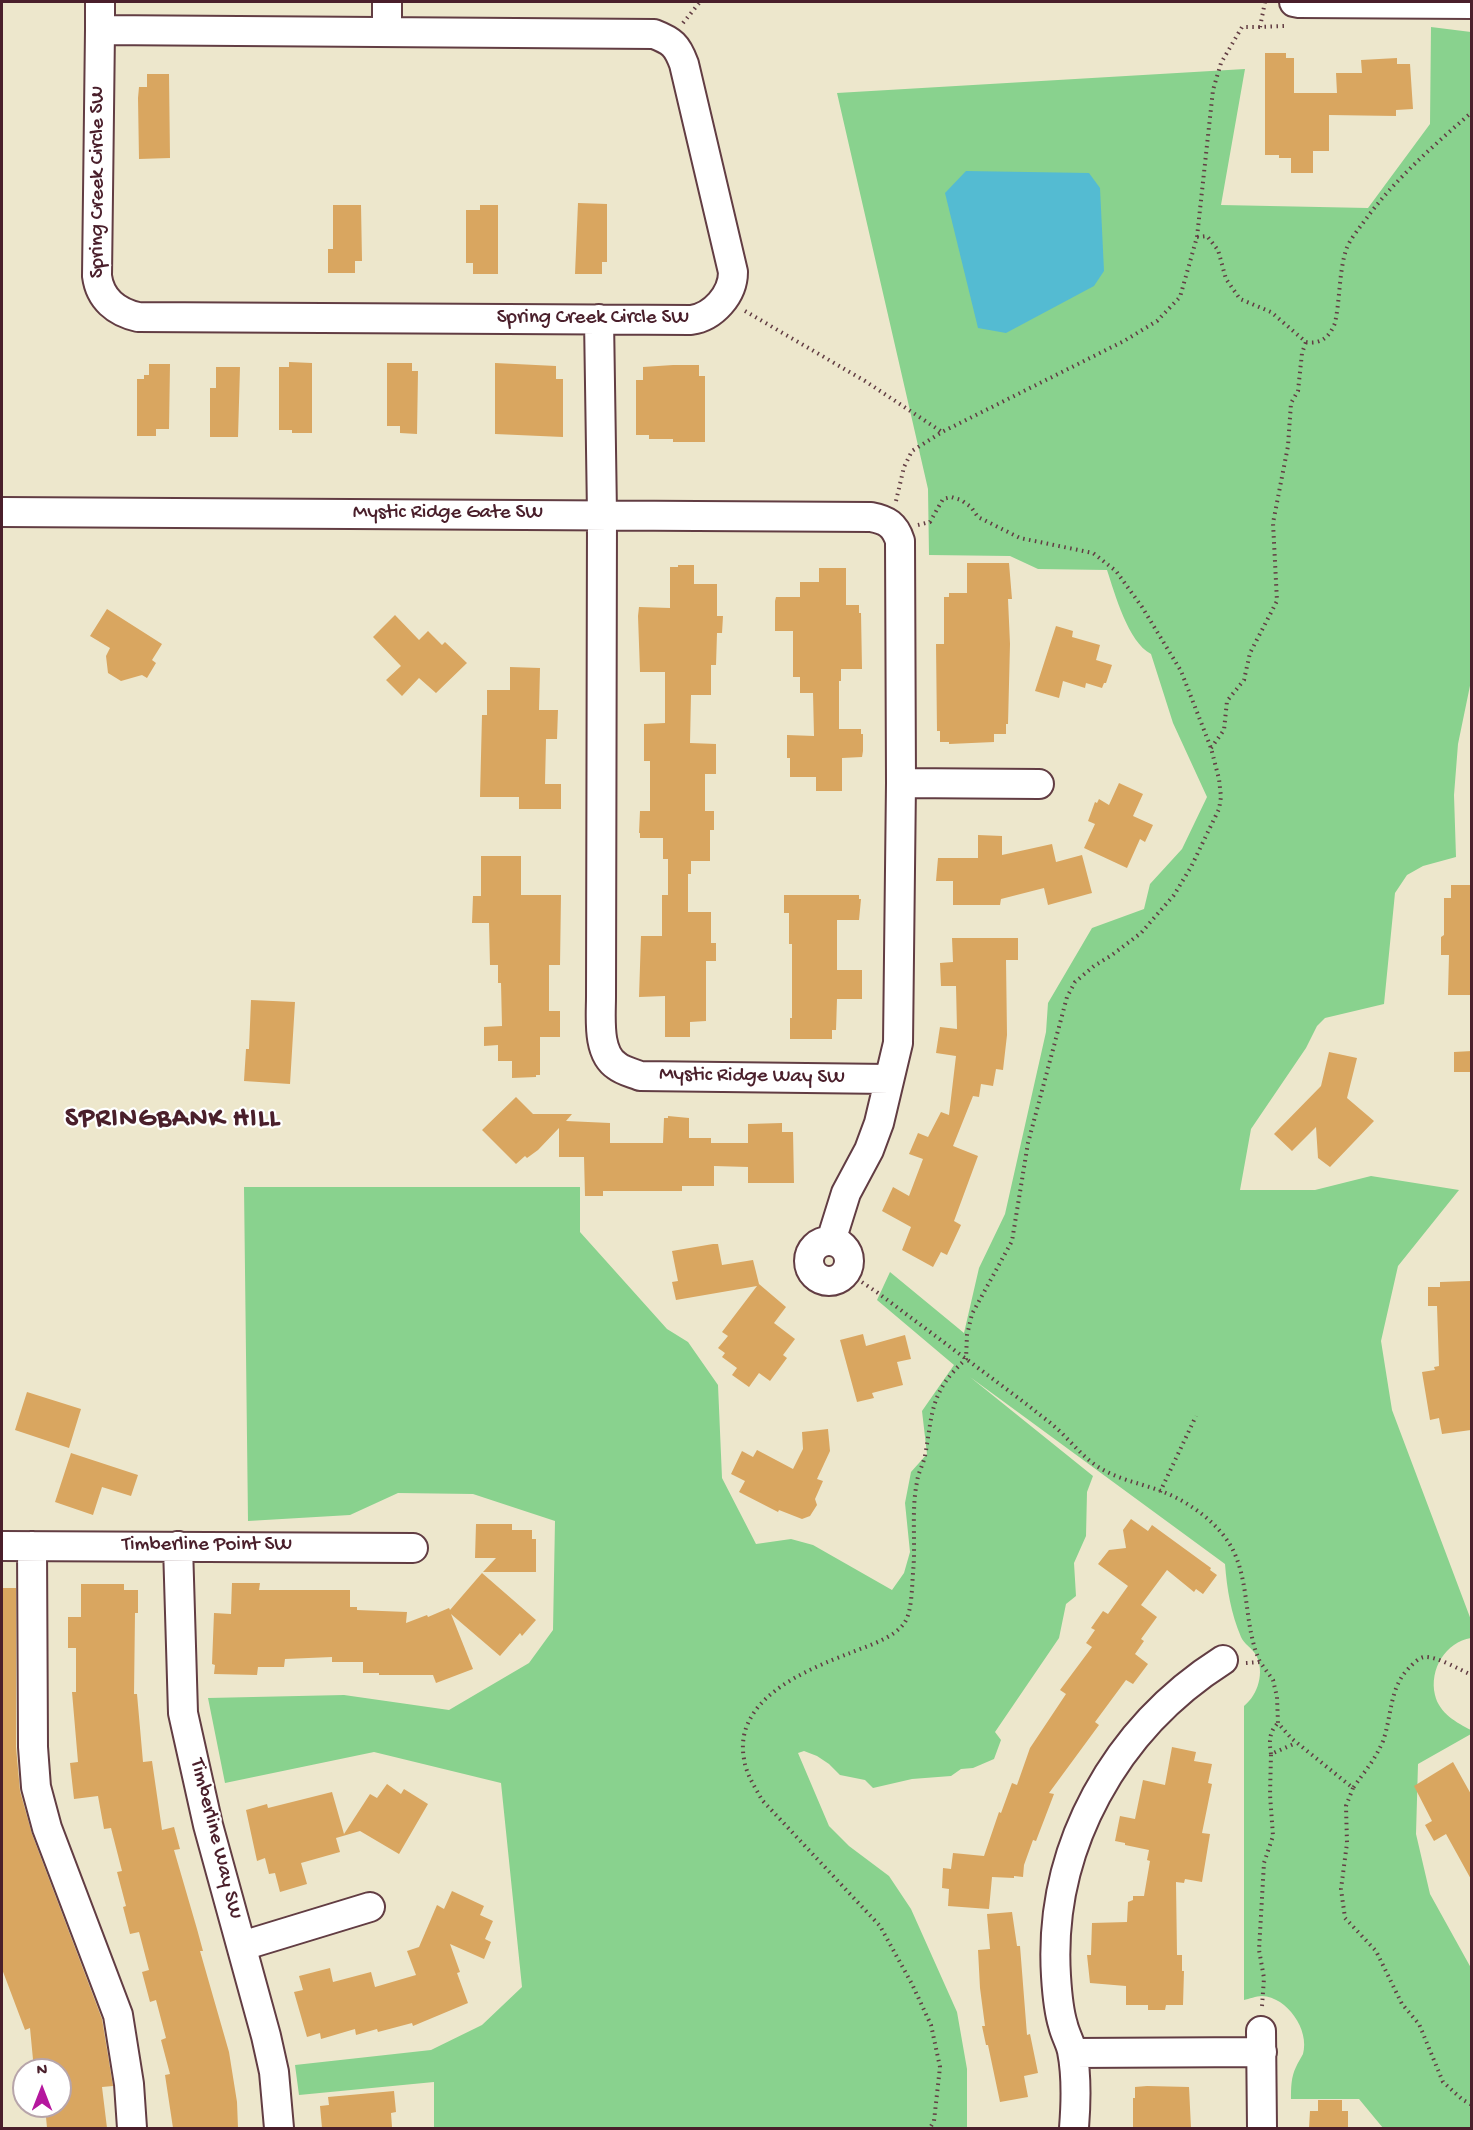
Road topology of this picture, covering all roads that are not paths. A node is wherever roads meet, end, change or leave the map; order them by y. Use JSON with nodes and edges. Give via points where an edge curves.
{"nodes":[{"id":1,"x":100,"y":2,"type":"edge"},
{"id":2,"x":387,"y":2,"type":"edge"},
{"id":3,"x":1294,"y":2,"type":"edge"},
{"id":4,"x":1472,"y":4,"type":"edge"},
{"id":5,"x":100,"y":30,"type":"junction"},
{"id":6,"x":387,"y":32,"type":"junction"},
{"id":7,"x":599,"y":319,"type":"junction"},
{"id":8,"x":2,"y":512,"type":"edge"},
{"id":9,"x":602,"y":514,"type":"junction"},
{"id":10,"x":901,"y":783,"type":"junction"},
{"id":11,"x":1039,"y":784,"type":"dead end"},
{"id":12,"x":889,"y":1078,"type":"junction"},
{"id":13,"x":847,"y":1272,"type":"road end"},
{"id":14,"x":2,"y":1546,"type":"edge"},
{"id":15,"x":32,"y":1546,"type":"junction"},
{"id":16,"x":178,"y":1546,"type":"junction"},
{"id":17,"x":413,"y":1548,"type":"dead end"},
{"id":18,"x":1223,"y":1660,"type":"road end"},
{"id":19,"x":370,"y":1906,"type":"dead end"},
{"id":20,"x":242,"y":1946,"type":"junction"},
{"id":21,"x":1072,"y":2054,"type":"junction"},
{"id":22,"x":132,"y":2128,"type":"edge"},
{"id":23,"x":279,"y":2128,"type":"edge"},
{"id":24,"x":1074,"y":2128,"type":"edge"},
{"id":25,"x":1262,"y":2128,"type":"edge"}],
"edges":[{"from":1,"to":5,"type":"street","name":"Spring Creek Circle SW"},
{"from":2,"to":6,"type":"street"},
{"from":3,"to":4,"type":"street"},
{"from":5,"to":6,"type":"street"},
{"from":5,"to":7,"type":"street","name":"Spring Creek Circle SW","via":[[97,276],[101,293],[116,309],[138,317]]},
{"from":6,"to":7,"type":"street","name":"Spring Creek Circle SW","via":[[641,33],[669,40],[679,50],[733,282],[724,298],[703,318]]},
{"from":7,"to":9,"type":"street","name":"Mystic Ridge Way SW"},
{"from":8,"to":9,"type":"street","name":"Mystic Ridge Gate SW"},
{"from":9,"to":10,"type":"street","name":"Mystic Ridge Gate SW","via":[[885,520],[895,529],[900,542]]},
{"from":9,"to":12,"type":"street","name":"Mystic Ridge Way SW","via":[[601,997],[606,1053],[616,1066],[640,1076]]},
{"from":10,"to":11,"type":"street"},
{"from":10,"to":12,"type":"street","via":[[898,1043]]},
{"from":12,"to":13,"type":"street","via":[[879,1123],[846,1193],[831,1241],[819,1244],[810,1254],[817,1278],[830,1282]]},
{"from":14,"to":15,"type":"street","name":"Timberline Point SW"},
{"from":15,"to":16,"type":"street","name":"Timberline Point SW"},
{"from":15,"to":22,"type":"street","via":[[36,1787],[47,1828],[118,2015]]},
{"from":16,"to":17,"type":"street","name":"Timberline Point SW"},
{"from":16,"to":20,"type":"street","name":"Timberline Way SW","via":[[183,1713],[208,1825]]},
{"from":18,"to":21,"type":"street","via":[[1185,1686],[1141,1728],[1103,1782],[1076,1841],[1062,1890],[1056,1959],[1058,2007]]},
{"from":19,"to":20,"type":"street"},
{"from":20,"to":23,"type":"street","name":"Timberline Way SW","via":[[274,2072]]},
{"from":21,"to":24,"type":"street"},
{"from":21,"to":25,"type":"street","via":[[1261,2041]]}]}
